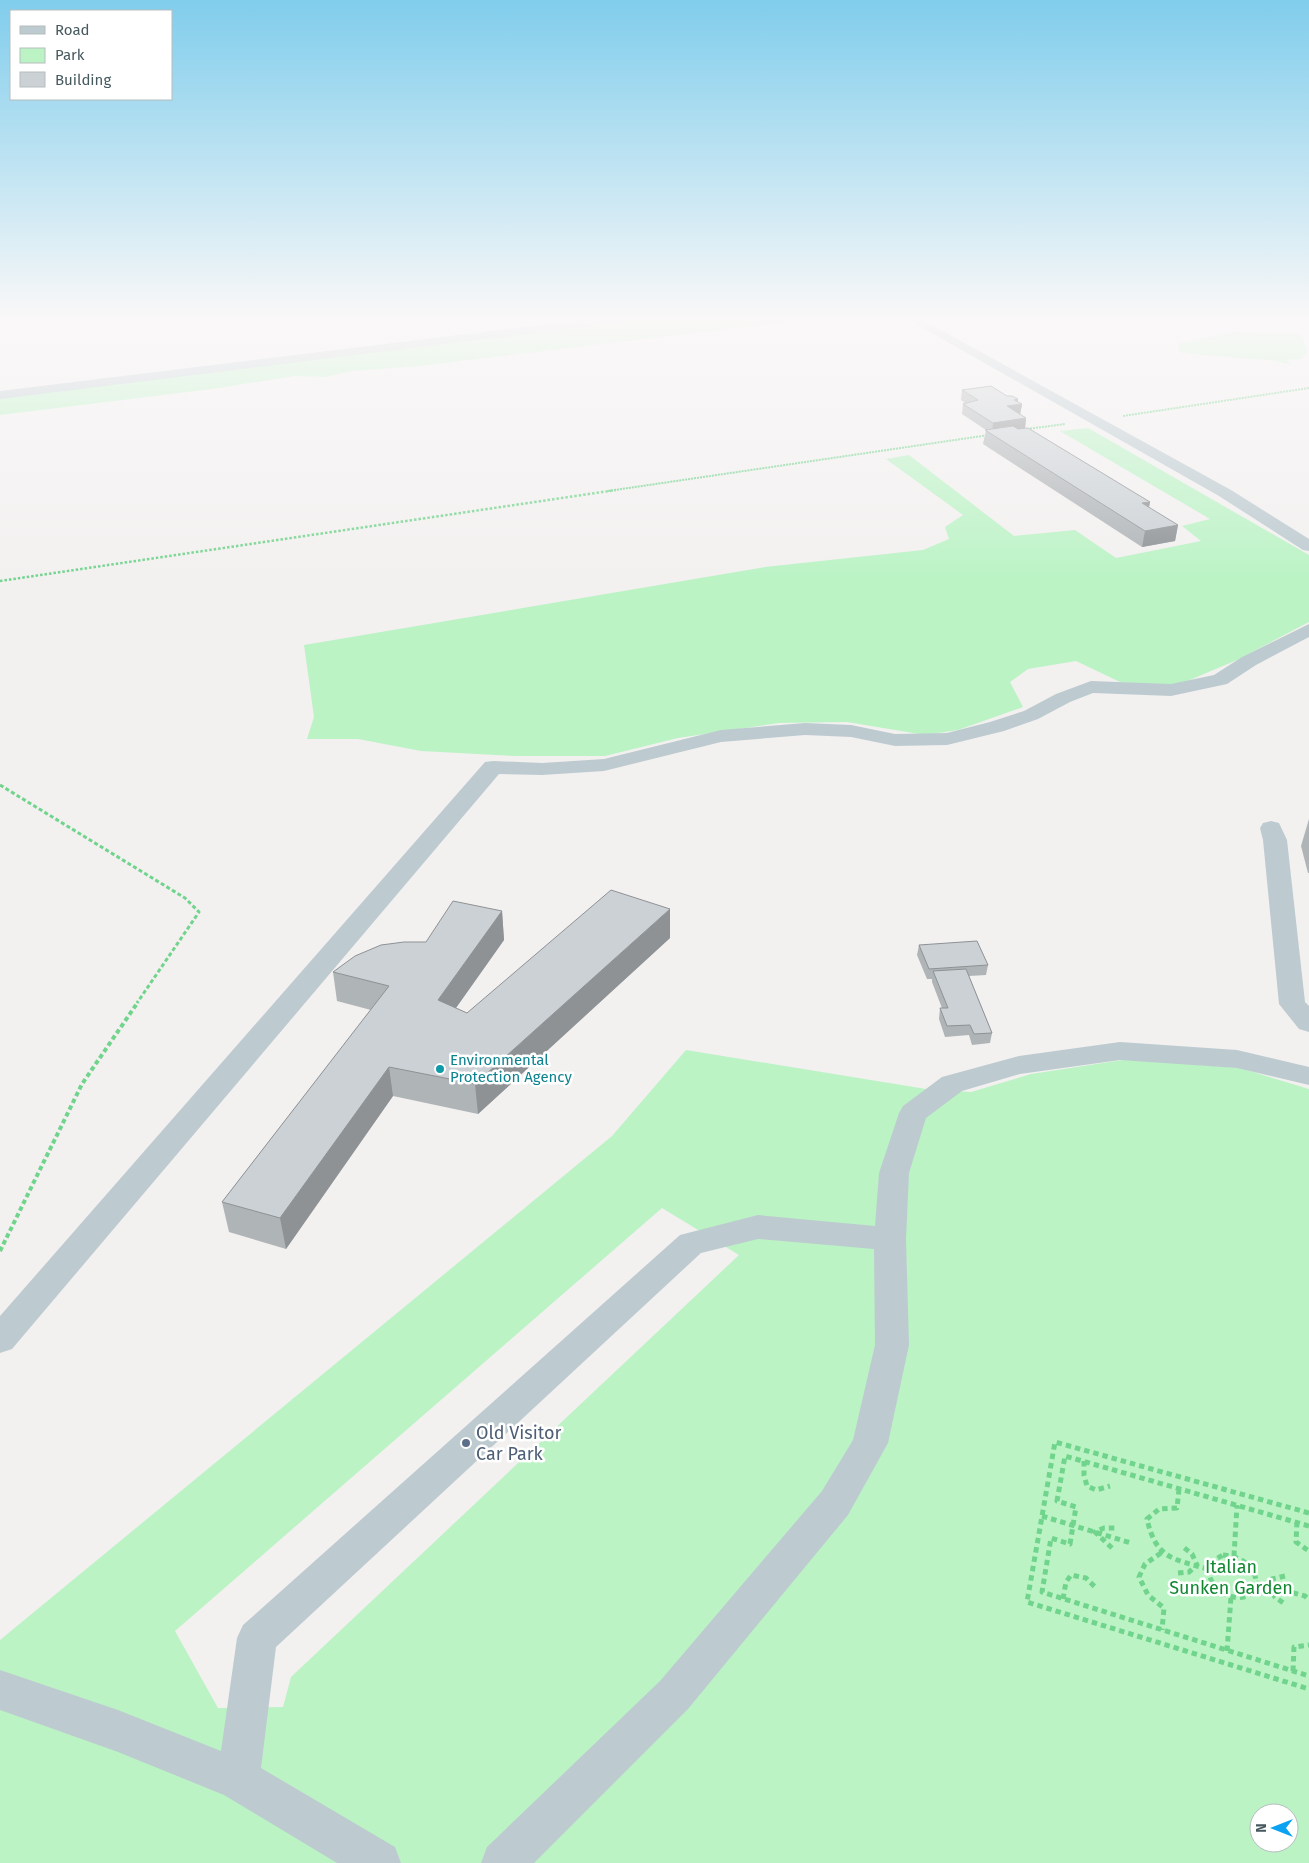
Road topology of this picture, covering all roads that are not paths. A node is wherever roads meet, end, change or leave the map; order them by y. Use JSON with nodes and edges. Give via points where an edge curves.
{"nodes":[{"id":1,"x":1071,"y":406,"type":"edge"},
{"id":2,"x":1309,"y":546,"type":"edge"},
{"id":3,"x":1309,"y":630,"type":"edge"},
{"id":4,"x":1271,"y":828,"type":"dead end"},
{"id":5,"x":1309,"y":1023,"type":"edge"},
{"id":6,"x":1309,"y":1076,"type":"edge"},
{"id":7,"x":890,"y":1239,"type":"junction"},
{"id":8,"x":0,"y":1339,"type":"edge"},
{"id":9,"x":0,"y":1690,"type":"edge"},
{"id":10,"x":238,"y":1779,"type":"junction"},
{"id":11,"x":379,"y":1863,"type":"edge"},
{"id":12,"x":503,"y":1863,"type":"edge"}],
"edges":[{"from":1,"to":2,"type":"street","via":[[1225,493]]},
{"from":3,"to":8,"type":"street","via":[[1220,680],[1171,690],[1091,687],[1031,715],[947,739],[895,740],[851,731],[805,730],[721,736],[604,765],[542,770],[493,767]]},
{"from":4,"to":5,"type":"street","via":[[1275,840],[1292,1004]]},
{"from":6,"to":7,"type":"street","via":[[1237,1059],[1120,1051],[1019,1065],[952,1084],[913,1113],[894,1173]]},
{"from":7,"to":10,"type":"street","via":[[758,1227],[691,1243],[257,1638]]},
{"from":7,"to":12,"type":"street","via":[[892,1345],[870,1443],[835,1503],[674,1695]]},
{"from":9,"to":10,"type":"street"},
{"from":10,"to":11,"type":"street"}]}
